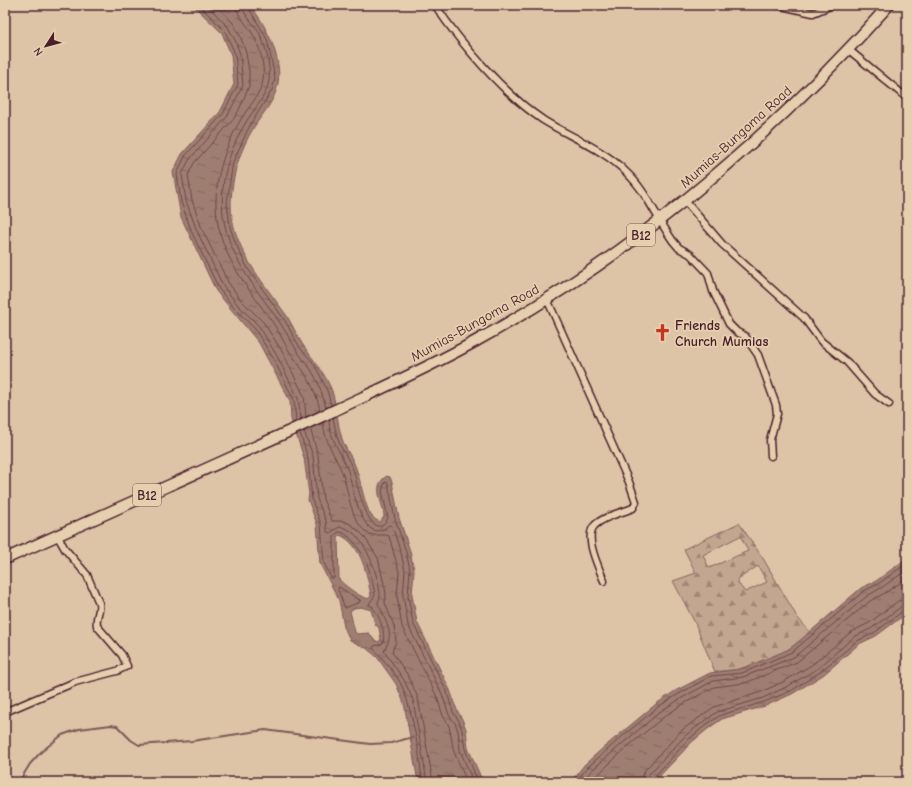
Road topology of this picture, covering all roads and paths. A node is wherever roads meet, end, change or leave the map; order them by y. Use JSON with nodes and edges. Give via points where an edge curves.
{"nodes":[{"id":1,"x":435,"y":5,"type":"edge"},
{"id":2,"x":777,"y":5,"type":"edge"},
{"id":3,"x":832,"y":5,"type":"edge"},
{"id":4,"x":889,"y":5,"type":"edge"},
{"id":5,"x":849,"y":50,"type":"junction"},
{"id":6,"x":907,"y":98,"type":"edge"},
{"id":7,"x":686,"y":202,"type":"junction"},
{"id":8,"x":660,"y":222,"type":"junction"},
{"id":9,"x":547,"y":299,"type":"junction"},
{"id":10,"x":889,"y":404,"type":"dead end"},
{"id":11,"x":771,"y":456,"type":"dead end"},
{"id":12,"x":56,"y":536,"type":"junction"},
{"id":13,"x":5,"y":559,"type":"edge"},
{"id":14,"x":604,"y":581,"type":"dead end"},
{"id":15,"x":5,"y":712,"type":"edge"}],
"edges":[{"from":1,"to":8,"type":"street","via":[[461,40],[527,108],[628,173]]},
{"from":2,"to":3,"type":"street","via":[[812,12]]},
{"from":4,"to":5,"type":"highway","name":"Mumias-Bungoma Road","number":"B12"},
{"from":5,"to":6,"type":"street"},
{"from":5,"to":7,"type":"highway","name":"Mumias-Bungoma Road","number":"B12","via":[[748,147]]},
{"from":7,"to":8,"type":"highway","name":"Mumias-Bungoma Road","number":"B12"},
{"from":7,"to":10,"type":"street","via":[[722,244],[801,315],[821,341],[847,362],[875,394]]},
{"from":8,"to":9,"type":"highway","name":"Mumias-Bungoma Road","number":"B12"},
{"from":8,"to":11,"type":"street","via":[[677,246],[690,254],[708,273],[713,291],[729,324],[745,336],[758,355],[776,405],[770,440]]},
{"from":9,"to":12,"type":"highway","name":"Mumias-Bungoma Road","number":"B12","via":[[476,342],[348,404]]},
{"from":9,"to":14,"type":"street","via":[[636,502],[632,508],[594,525],[590,532],[592,552]]},
{"from":12,"to":13,"type":"highway","name":"Mumias-Bungoma Road","number":"B12"},
{"from":12,"to":15,"type":"street","via":[[87,575],[100,607],[97,626],[115,646],[127,666],[74,682]]}]}
